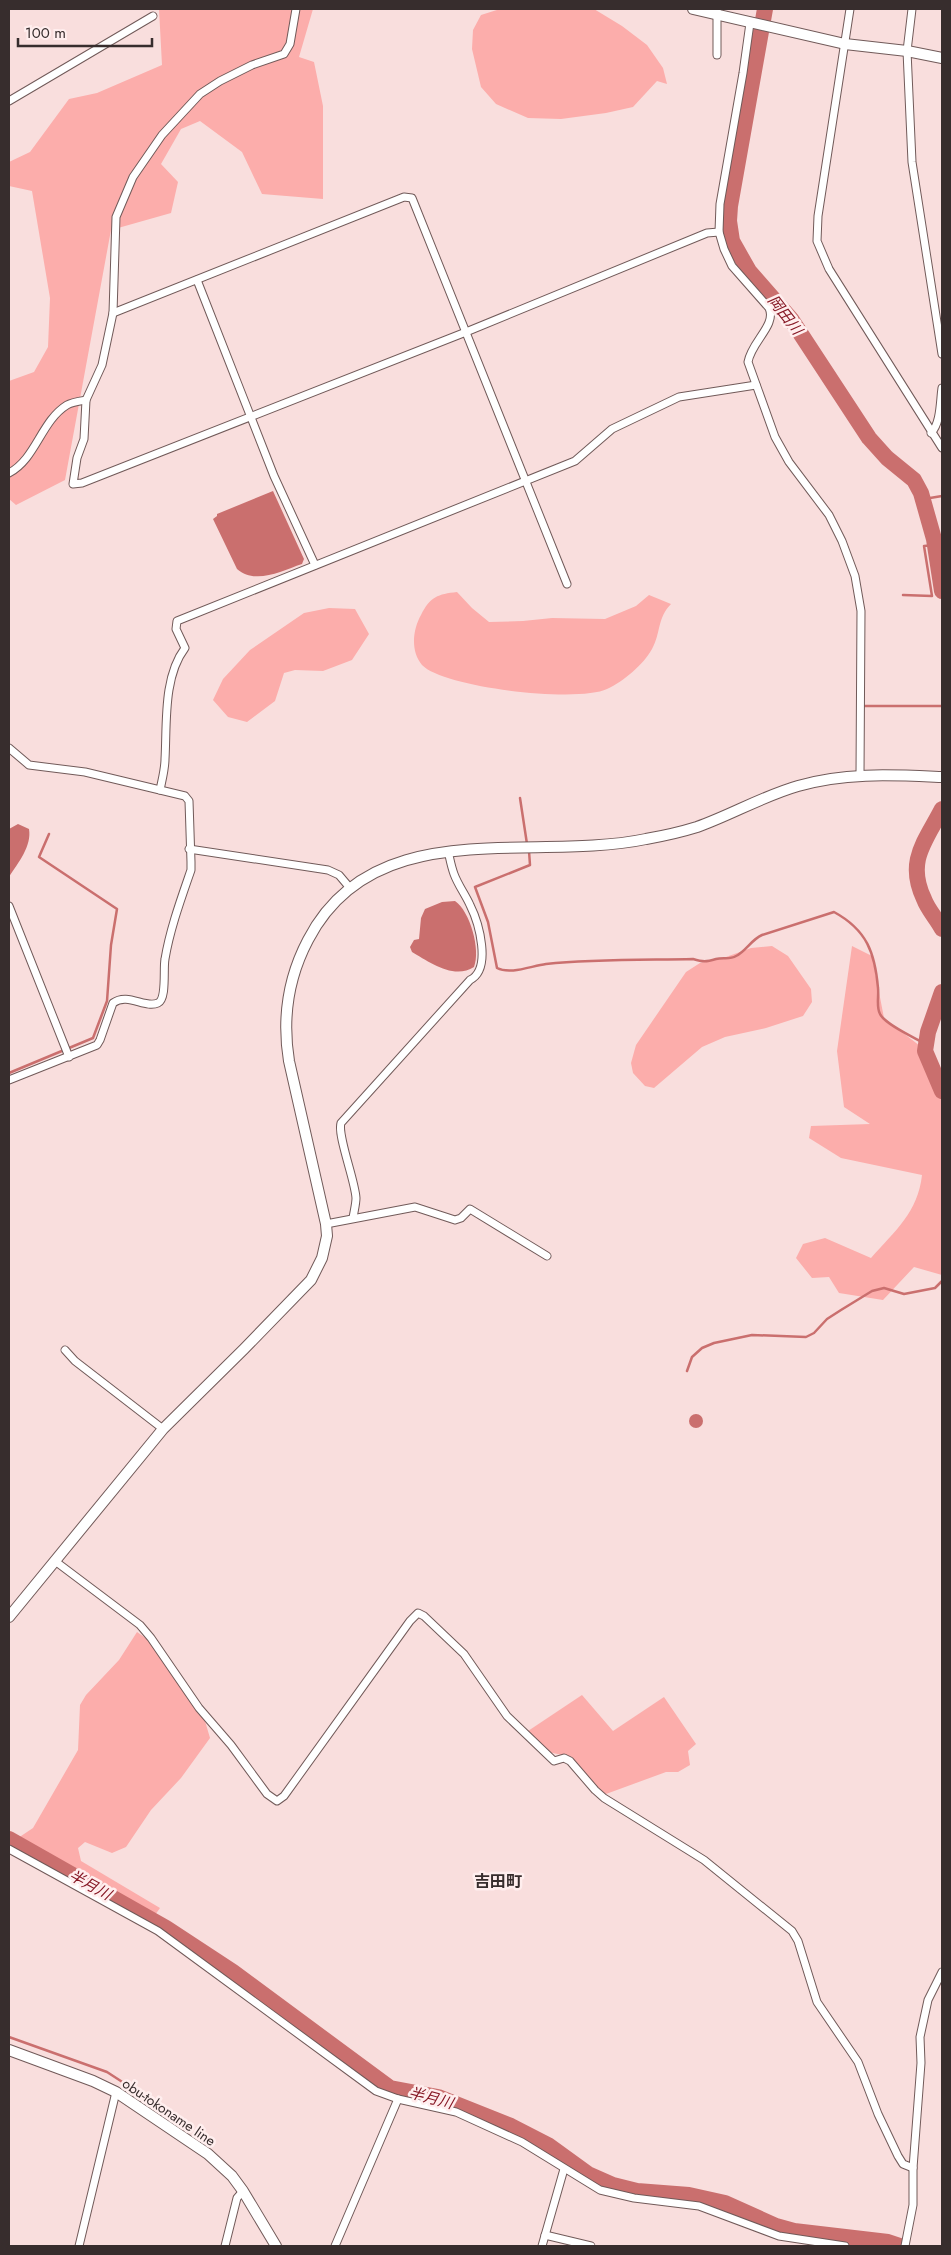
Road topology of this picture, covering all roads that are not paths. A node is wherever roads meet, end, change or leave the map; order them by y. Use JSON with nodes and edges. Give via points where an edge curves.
{"nodes":[{"id":1,"x":296,"y":9,"type":"edge"},
{"id":2,"x":693,"y":9,"type":"edge"},
{"id":3,"x":850,"y":9,"type":"edge"},
{"id":4,"x":912,"y":9,"type":"edge"},
{"id":5,"x":716,"y":12,"type":"edge"},
{"id":6,"x":153,"y":16,"type":"dead end"},
{"id":7,"x":752,"y":23,"type":"junction"},
{"id":8,"x":845,"y":44,"type":"junction"},
{"id":9,"x":907,"y":51,"type":"junction"},
{"id":10,"x":717,"y":55,"type":"dead end"},
{"id":11,"x":942,"y":58,"type":"edge"},
{"id":12,"x":9,"y":101,"type":"edge"},
{"id":13,"x":719,"y":232,"type":"junction"},
{"id":14,"x":197,"y":280,"type":"junction"},
{"id":15,"x":114,"y":313,"type":"junction"},
{"id":16,"x":466,"y":332,"type":"junction"},
{"id":17,"x":942,"y":354,"type":"edge"},
{"id":18,"x":756,"y":385,"type":"junction"},
{"id":19,"x":942,"y":388,"type":"edge"},
{"id":20,"x":86,"y":400,"type":"junction"},
{"id":21,"x":251,"y":416,"type":"junction"},
{"id":22,"x":931,"y":433,"type":"junction"},
{"id":23,"x":942,"y":448,"type":"edge"},
{"id":24,"x":9,"y":473,"type":"edge"},
{"id":25,"x":527,"y":479,"type":"junction"},
{"id":26,"x":315,"y":565,"type":"junction"},
{"id":27,"x":567,"y":584,"type":"dead end"},
{"id":28,"x":9,"y":748,"type":"edge"},
{"id":29,"x":860,"y":775,"type":"junction"},
{"id":30,"x":942,"y":777,"type":"edge"},
{"id":31,"x":160,"y":790,"type":"junction"},
{"id":32,"x":189,"y":849,"type":"junction"},
{"id":33,"x":448,"y":851,"type":"junction"},
{"id":34,"x":350,"y":888,"type":"junction"},
{"id":35,"x":9,"y":906,"type":"edge"},
{"id":36,"x":69,"y":1057,"type":"junction"},
{"id":37,"x":9,"y":1080,"type":"edge"},
{"id":38,"x":353,"y":1218,"type":"junction"},
{"id":39,"x":326,"y":1224,"type":"junction"},
{"id":40,"x":547,"y":1256,"type":"dead end"},
{"id":41,"x":65,"y":1350,"type":"dead end"},
{"id":42,"x":163,"y":1429,"type":"junction"},
{"id":43,"x":55,"y":1561,"type":"junction"},
{"id":44,"x":9,"y":1617,"type":"edge"},
{"id":45,"x":9,"y":1849,"type":"edge"},
{"id":46,"x":942,"y":1972,"type":"edge"},
{"id":47,"x":9,"y":2050,"type":"edge"},
{"id":48,"x":116,"y":2092,"type":"junction"},
{"id":49,"x":398,"y":2099,"type":"junction"},
{"id":50,"x":913,"y":2168,"type":"junction"},
{"id":51,"x":564,"y":2169,"type":"junction"},
{"id":52,"x":243,"y":2191,"type":"junction"},
{"id":53,"x":545,"y":2235,"type":"junction"},
{"id":54,"x":905,"y":2245,"type":"edge"},
{"id":55,"x":78,"y":2246,"type":"edge"},
{"id":56,"x":225,"y":2246,"type":"edge"},
{"id":57,"x":276,"y":2246,"type":"edge"},
{"id":58,"x":335,"y":2246,"type":"edge"},
{"id":59,"x":542,"y":2246,"type":"edge"},
{"id":60,"x":590,"y":2246,"type":"edge"},
{"id":61,"x":845,"y":2246,"type":"edge"}],
"edges":[{"from":1,"to":15,"type":"street","via":[[290,44],[284,54],[252,65],[200,94],[162,135],[137,171],[116,217]]},
{"from":2,"to":5,"type":"street"},
{"from":3,"to":8,"type":"street"},
{"from":4,"to":9,"type":"street"},
{"from":5,"to":7,"type":"street"},
{"from":5,"to":10,"type":"street"},
{"from":6,"to":12,"type":"street"},
{"from":7,"to":8,"type":"street"},
{"from":7,"to":13,"type":"street","via":[[720,204]]},
{"from":8,"to":9,"type":"street"},
{"from":8,"to":22,"type":"street","via":[[818,216],[817,241],[829,269]]},
{"from":9,"to":11,"type":"street"},
{"from":9,"to":17,"type":"street","via":[[914,177]]},
{"from":13,"to":16,"type":"street","via":[[707,233]]},
{"from":13,"to":18,"type":"street","via":[[732,266],[772,314],[771,321],[749,352],[749,367]]},
{"from":14,"to":15,"type":"street"},
{"from":14,"to":16,"type":"street","via":[[408,196],[414,201]]},
{"from":14,"to":21,"type":"street"},
{"from":15,"to":20,"type":"street","via":[[102,365]]},
{"from":16,"to":21,"type":"street"},
{"from":16,"to":25,"type":"street"},
{"from":18,"to":25,"type":"street","via":[[679,397],[612,429],[575,461]]},
{"from":18,"to":29,"type":"street","via":[[775,437],[789,462],[829,515],[855,576],[861,611]]},
{"from":19,"to":22,"type":"street","via":[[938,420]]},
{"from":20,"to":21,"type":"street","via":[[84,439],[73,484]]},
{"from":20,"to":24,"type":"street","via":[[67,405],[52,419],[20,466]]},
{"from":21,"to":26,"type":"street","via":[[274,476]]},
{"from":22,"to":23,"type":"street"},
{"from":25,"to":26,"type":"street"},
{"from":25,"to":27,"type":"street"},
{"from":26,"to":31,"type":"street","via":[[176,622],[176,629],[186,648],[174,673],[169,694]]},
{"from":28,"to":31,"type":"street","via":[[29,765],[85,772]]},
{"from":29,"to":30,"type":"street"},
{"from":29,"to":33,"type":"street","via":[[797,786],[697,827],[639,840]]},
{"from":31,"to":32,"type":"street","via":[[185,796],[189,801]]},
{"from":32,"to":34,"type":"street","via":[[328,870],[339,874]]},
{"from":32,"to":36,"type":"street","via":[[191,870],[167,943],[163,997],[155,1005],[124,998],[113,1003],[97,1045]]},
{"from":33,"to":34,"type":"street","via":[[400,861]]},
{"from":33,"to":38,"type":"street","via":[[454,874],[476,918],[483,959],[481,969],[479,975],[470,980],[341,1124],[340,1135],[356,1198]]},
{"from":34,"to":39,"type":"street","via":[[314,929],[297,962],[286,1008],[289,1061]]},
{"from":35,"to":36,"type":"street"},
{"from":36,"to":37,"type":"street"},
{"from":38,"to":39,"type":"street"},
{"from":38,"to":40,"type":"street","via":[[415,1207],[455,1220],[470,1209]]},
{"from":39,"to":42,"type":"street","via":[[322,1258],[310,1280]]},
{"from":41,"to":42,"type":"street"},
{"from":42,"to":43,"type":"street"},
{"from":43,"to":44,"type":"street"},
{"from":43,"to":50,"type":"street","via":[[140,1625],[199,1708],[267,1794],[278,1800],[325,1742],[410,1621],[418,1613],[424,1616],[464,1654],[507,1716],[554,1761],[561,1758],[570,1761],[604,1798],[704,1860],[792,1931],[817,2002],[858,2062],[898,2156],[903,2164]]},
{"from":45,"to":49,"type":"street","via":[[158,1931],[354,2076],[376,2091]]},
{"from":46,"to":50,"type":"street","via":[[928,2000],[920,2037]]},
{"from":47,"to":48,"type":"street","name":"obu-tokoname line"},
{"from":48,"to":52,"type":"street","name":"obu-tokoname line","via":[[208,2154]]},
{"from":48,"to":55,"type":"street"},
{"from":49,"to":51,"type":"street","via":[[456,2112],[522,2142]]},
{"from":49,"to":58,"type":"street"},
{"from":50,"to":54,"type":"street","via":[[913,2205]]},
{"from":51,"to":53,"type":"street"},
{"from":51,"to":61,"type":"street","via":[[610,2193],[698,2206],[779,2236]]},
{"from":52,"to":56,"type":"street","via":[[237,2198]]},
{"from":52,"to":57,"type":"street","name":"obu-tokoname line"},
{"from":53,"to":59,"type":"street"},
{"from":53,"to":60,"type":"street"}]}
